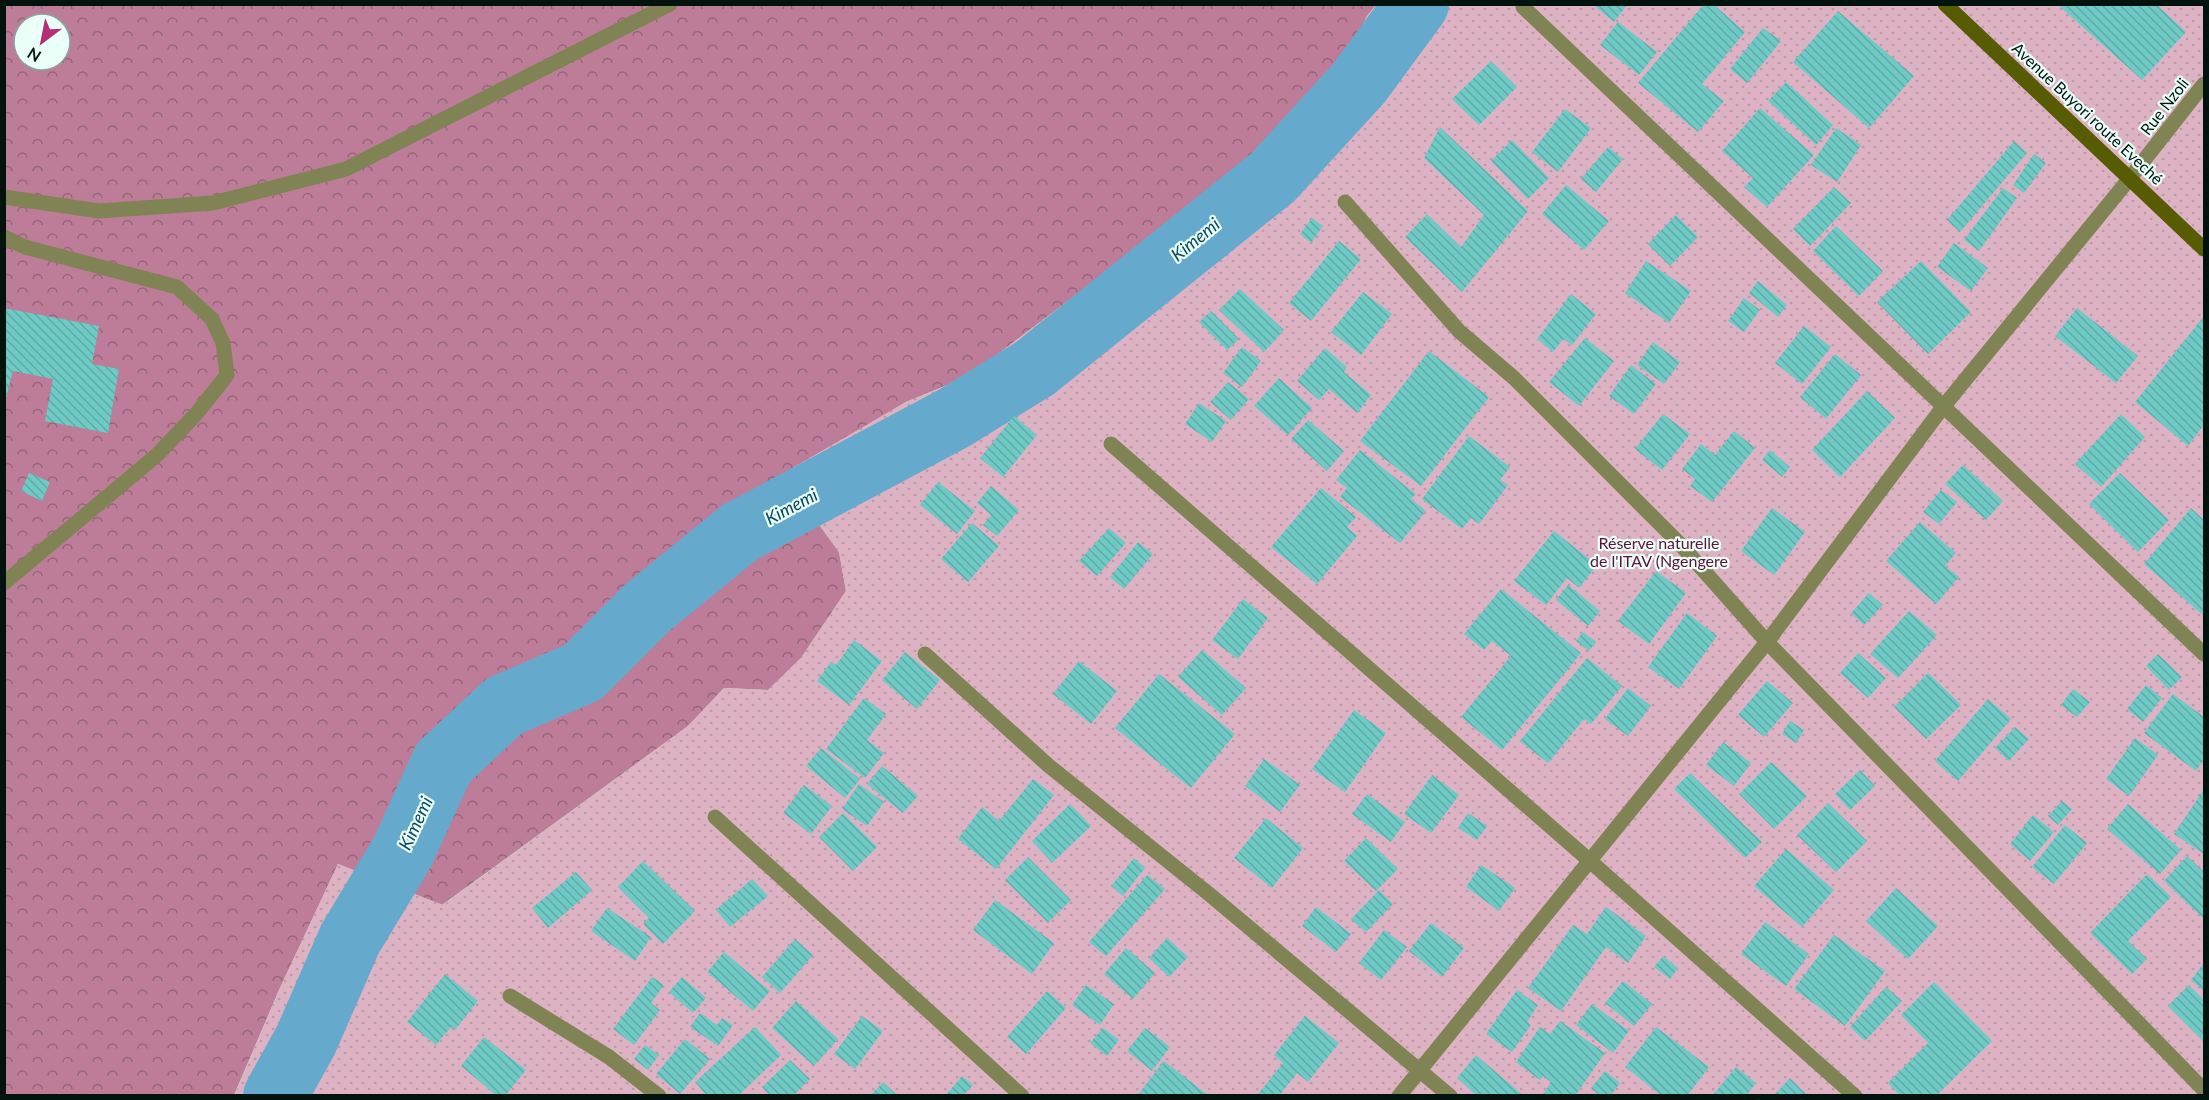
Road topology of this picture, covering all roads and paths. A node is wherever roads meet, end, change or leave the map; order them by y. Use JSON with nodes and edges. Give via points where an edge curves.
{"nodes":[{"id":1,"x":670,"y":4,"type":"edge"},
{"id":2,"x":1945,"y":4,"type":"edge"},
{"id":3,"x":1522,"y":7,"type":"dead end"},
{"id":4,"x":2205,"y":84,"type":"edge"},
{"id":5,"x":2130,"y":178,"type":"junction"},
{"id":6,"x":4,"y":197,"type":"edge"},
{"id":7,"x":1345,"y":202,"type":"dead end"},
{"id":8,"x":4,"y":237,"type":"edge"},
{"id":9,"x":2205,"y":249,"type":"edge"},
{"id":10,"x":1943,"y":407,"type":"junction"},
{"id":11,"x":1111,"y":444,"type":"dead end"},
{"id":12,"x":4,"y":583,"type":"edge"},
{"id":13,"x":1767,"y":642,"type":"junction"},
{"id":14,"x":925,"y":654,"type":"dead end"},
{"id":15,"x":2205,"y":654,"type":"edge"},
{"id":16,"x":715,"y":817,"type":"dead end"},
{"id":17,"x":1590,"y":861,"type":"junction"},
{"id":18,"x":510,"y":996,"type":"dead end"},
{"id":19,"x":1420,"y":1070,"type":"junction"},
{"id":20,"x":2205,"y":1090,"type":"edge"},
{"id":21,"x":659,"y":1095,"type":"edge"},
{"id":22,"x":1022,"y":1095,"type":"edge"},
{"id":23,"x":1399,"y":1095,"type":"edge"},
{"id":24,"x":1450,"y":1095,"type":"edge"},
{"id":25,"x":1855,"y":1095,"type":"edge"}],
"edges":[{"from":1,"to":6,"type":"street","via":[[346,169],[213,204],[99,211]]},
{"from":2,"to":5,"type":"street","name":"Avenue Buyori route Eveché"},
{"from":3,"to":10,"type":"street"},
{"from":4,"to":5,"type":"street","name":"Rue Nzoli"},
{"from":5,"to":9,"type":"street","name":"Avenue Buyori route Eveché"},
{"from":5,"to":10,"type":"street","name":"Rue Nzoli"},
{"from":7,"to":13,"type":"street","via":[[1459,331],[1514,378],[1672,536]]},
{"from":8,"to":12,"type":"street","via":[[25,247],[177,288],[212,319],[223,343],[227,375],[157,455]]},
{"from":10,"to":13,"type":"street","name":"Rue Nzoli"},
{"from":10,"to":15,"type":"street"},
{"from":11,"to":17,"type":"street"},
{"from":13,"to":17,"type":"street","name":"Rue Nzoli"},
{"from":13,"to":20,"type":"street"},
{"from":14,"to":19,"type":"street","via":[[1049,766]]},
{"from":16,"to":22,"type":"street"},
{"from":17,"to":19,"type":"street","name":"Rue Nzoli"},
{"from":17,"to":25,"type":"street"},
{"from":18,"to":21,"type":"street","via":[[609,1057]]},
{"from":19,"to":23,"type":"street","name":"Rue Nzoli"},
{"from":19,"to":24,"type":"street"}]}
